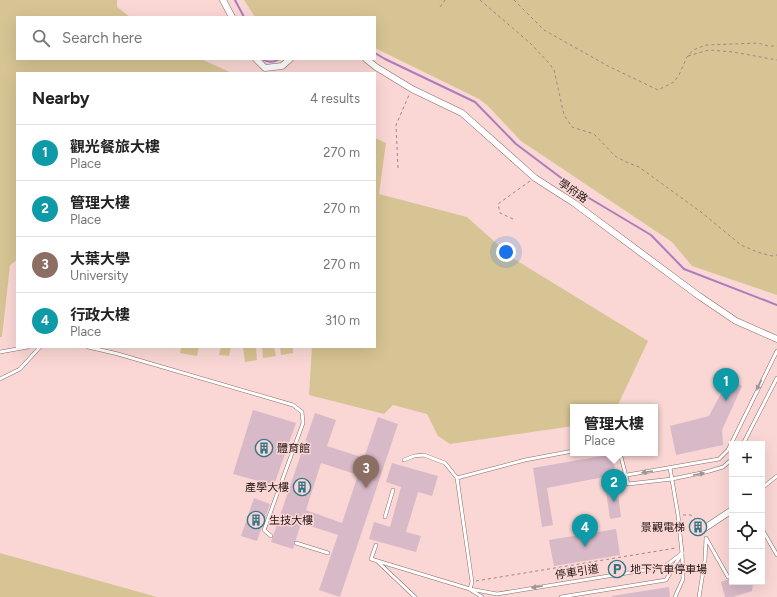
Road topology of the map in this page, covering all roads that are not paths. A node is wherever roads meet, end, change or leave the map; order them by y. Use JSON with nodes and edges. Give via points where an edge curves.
{"nodes":[{"id":1,"x":223,"y":0,"type":"edge"},
{"id":2,"x":231,"y":16,"type":"edge"},
{"id":3,"x":257,"y":60,"type":"edge"},
{"id":4,"x":289,"y":60,"type":"edge"},
{"id":5,"x":367,"y":60,"type":"edge"},
{"id":6,"x":777,"y":332,"type":"edge"},
{"id":7,"x":774,"y":338,"type":"edge"},
{"id":8,"x":22,"y":348,"type":"edge"},
{"id":9,"x":39,"y":348,"type":"edge"},
{"id":10,"x":92,"y":348,"type":"edge"},
{"id":11,"x":777,"y":351,"type":"edge"},
{"id":12,"x":0,"y":352,"type":"edge"},
{"id":13,"x":777,"y":378,"type":"edge"},
{"id":14,"x":0,"y":379,"type":"edge"},
{"id":15,"x":744,"y":441,"type":"edge"},
{"id":16,"x":570,"y":452,"type":"edge"},
{"id":17,"x":621,"y":456,"type":"edge"},
{"id":18,"x":404,"y":460,"type":"dead end"},
{"id":19,"x":729,"y":462,"type":"edge"},
{"id":20,"x":670,"y":468,"type":"junction"},
{"id":21,"x":627,"y":475,"type":"junction"},
{"id":22,"x":777,"y":476,"type":"edge"},
{"id":23,"x":457,"y":478,"type":"junction"},
{"id":24,"x":672,"y":479,"type":"junction"},
{"id":25,"x":765,"y":486,"type":"edge"},
{"id":26,"x":394,"y":490,"type":"dead end"},
{"id":27,"x":729,"y":512,"type":"edge"},
{"id":28,"x":385,"y":518,"type":"dead end"},
{"id":29,"x":705,"y":528,"type":"road end"},
{"id":30,"x":765,"y":534,"type":"edge"},
{"id":31,"x":271,"y":536,"type":"dead end"},
{"id":32,"x":296,"y":543,"type":"dead end"},
{"id":33,"x":376,"y":545,"type":"dead end"},
{"id":34,"x":328,"y":552,"type":"dead end"},
{"id":35,"x":682,"y":553,"type":"junction"},
{"id":36,"x":777,"y":555,"type":"edge"},
{"id":37,"x":377,"y":560,"type":"junction"},
{"id":38,"x":728,"y":577,"type":"dead end"},
{"id":39,"x":470,"y":589,"type":"junction"},
{"id":40,"x":415,"y":597,"type":"edge"},
{"id":41,"x":482,"y":597,"type":"edge"},
{"id":42,"x":561,"y":597,"type":"edge"},
{"id":43,"x":675,"y":597,"type":"edge"},
{"id":44,"x":699,"y":597,"type":"edge"}],
"edges":[{"from":1,"to":2,"type":"street"},
{"from":3,"to":4,"type":"street","via":[[265,68],[282,66]]},
{"from":5,"to":7,"type":"street","name":"學府路","via":[[412,89],[462,113],[535,178],[574,203],[736,321]]},
{"from":6,"to":7,"type":"street","name":"學府路"},
{"from":8,"to":12,"type":"lane"},
{"from":9,"to":14,"type":"lane","via":[[20,369]]},
{"from":10,"to":31,"type":"lane","via":[[293,405],[302,412],[303,423],[264,530]]},
{"from":11,"to":20,"type":"lane","one_way":true,"via":[[728,450],[719,459]]},
{"from":13,"to":15,"type":"lane"},
{"from":16,"to":23,"type":"lane","via":[[525,460]]},
{"from":17,"to":21,"type":"lane"},
{"from":18,"to":23,"type":"lane","via":[[424,455],[445,463]]},
{"from":24,"to":19,"type":"lane","one_way":true,"via":[[706,472]]},
{"from":20,"to":21,"type":"lane","one_way":true},
{"from":20,"to":24,"type":"lane"},
{"from":21,"to":24,"type":"lane","via":[[628,484]]},
{"from":22,"to":25,"type":"lane"},
{"from":23,"to":39,"type":"lane","via":[[472,582]]},
{"from":24,"to":35,"type":"lane"},
{"from":26,"to":28,"type":"lane"},
{"from":27,"to":29,"type":"street"},
{"from":30,"to":36,"type":"lane"},
{"from":32,"to":34,"type":"lane"},
{"from":33,"to":37,"type":"lane","via":[[371,559]]},
{"from":35,"to":39,"type":"lane","name":"停車引道","one_way":true,"via":[[664,567],[496,594]]},
{"from":35,"to":42,"type":"lane","via":[[666,580]]},
{"from":35,"to":43,"type":"lane","via":[[683,580]]},
{"from":37,"to":39,"type":"lane"},
{"from":37,"to":40,"type":"lane"},
{"from":38,"to":44,"type":"lane","via":[[706,538]]},
{"from":39,"to":41,"type":"lane"}]}
